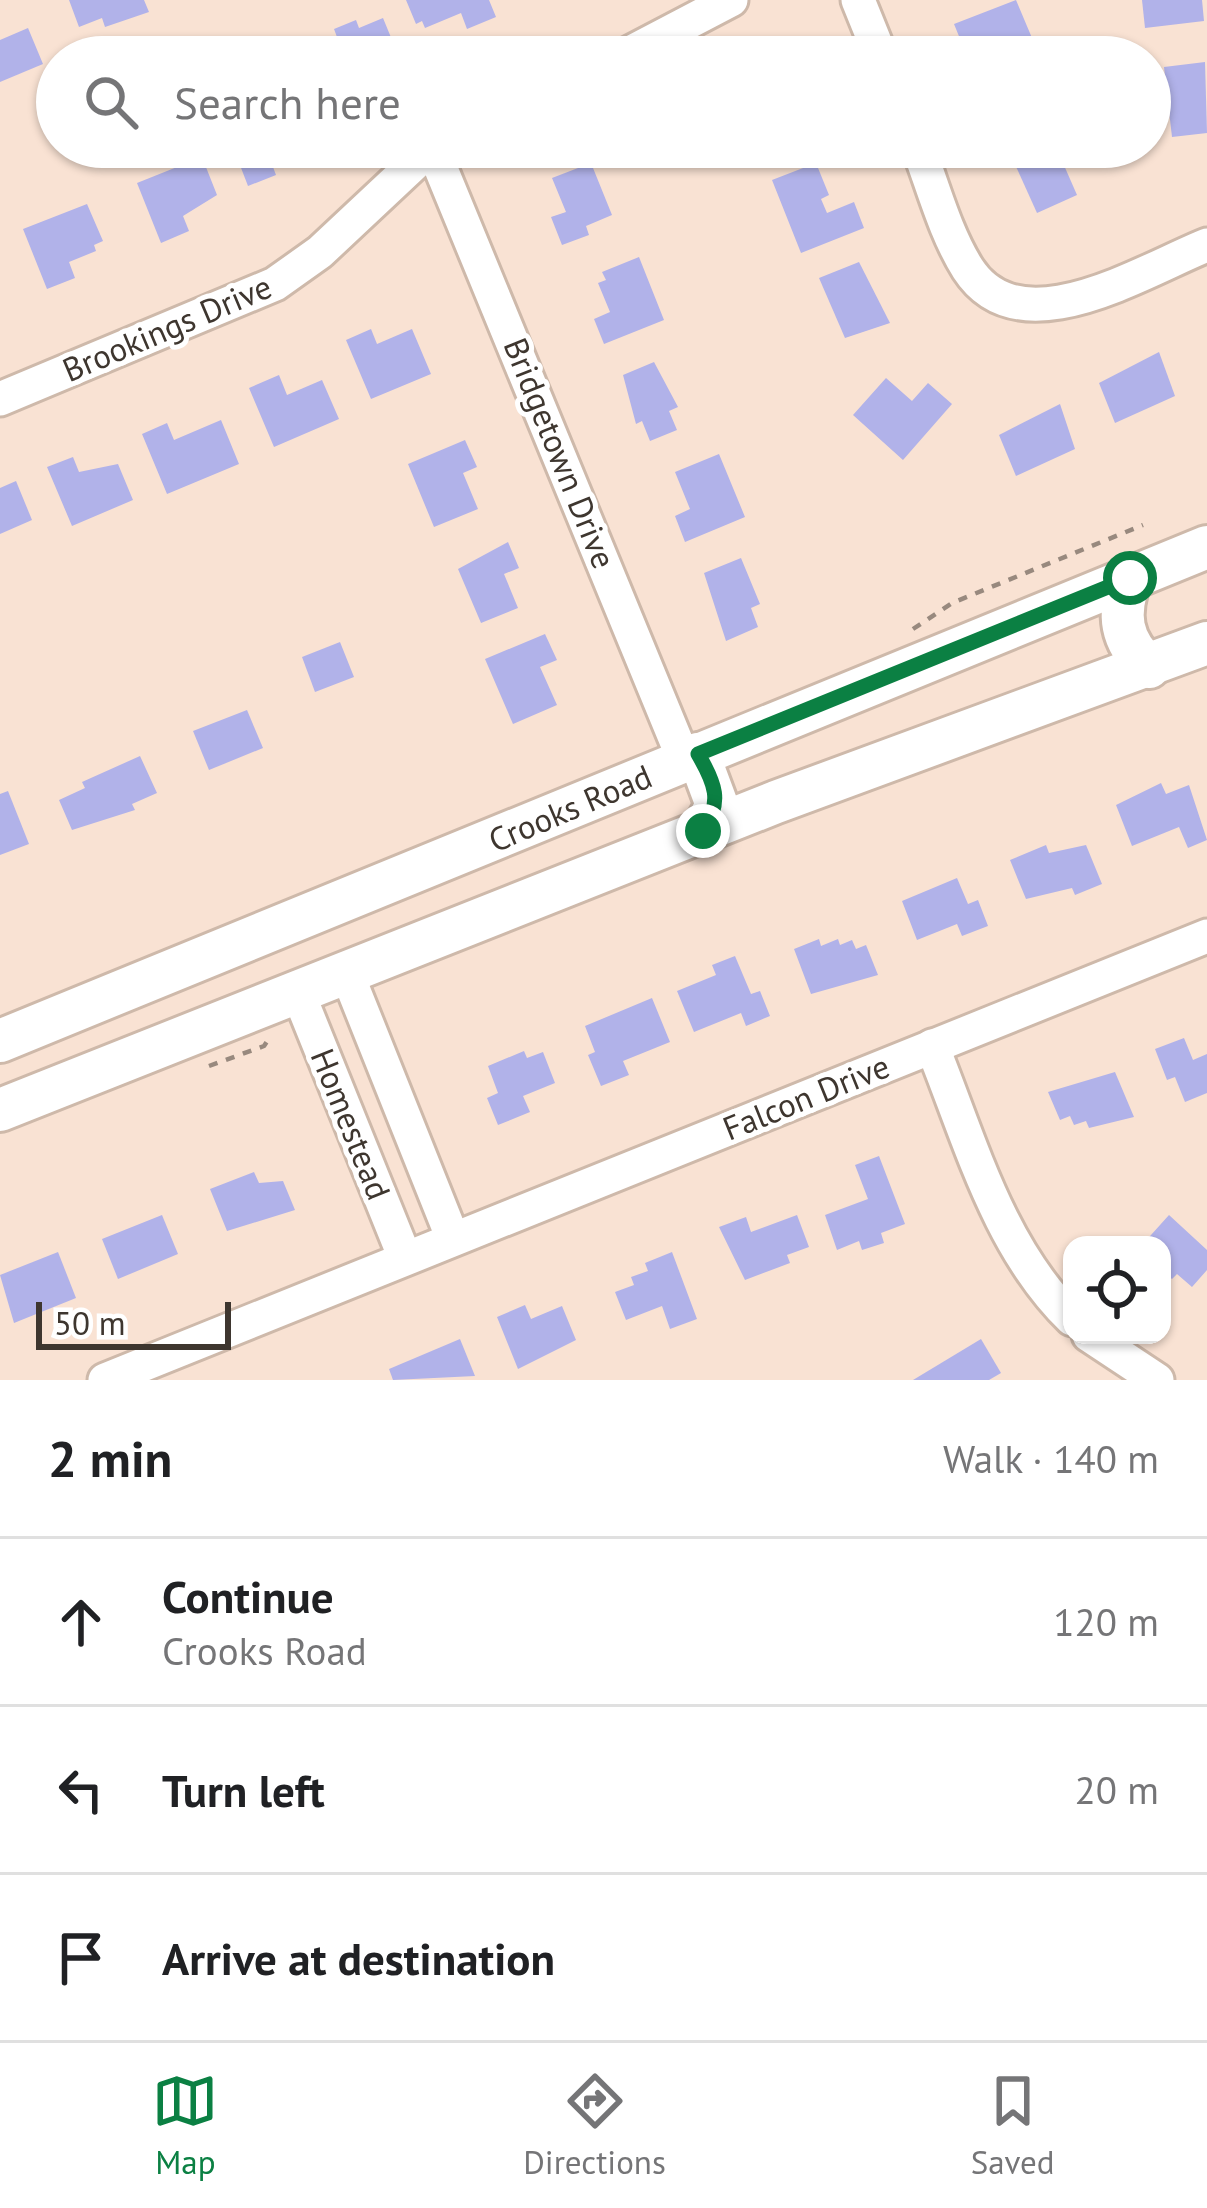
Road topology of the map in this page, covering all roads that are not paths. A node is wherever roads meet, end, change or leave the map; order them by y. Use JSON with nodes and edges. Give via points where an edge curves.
{"nodes":[{"id":1,"x":731,"y":0,"type":"edge"},
{"id":2,"x":858,"y":0,"type":"edge"},
{"id":3,"x":662,"y":36,"type":"edge"},
{"id":4,"x":873,"y":36,"type":"edge"},
{"id":5,"x":410,"y":168,"type":"edge"},
{"id":6,"x":441,"y":168,"type":"edge"},
{"id":7,"x":927,"y":168,"type":"edge"},
{"id":8,"x":1207,"y":245,"type":"edge"},
{"id":9,"x":0,"y":399,"type":"edge"},
{"id":10,"x":1207,"y":547,"type":"edge"},
{"id":11,"x":1130,"y":578,"type":"junction"},
{"id":12,"x":1207,"y":643,"type":"edge"},
{"id":13,"x":1148,"y":667,"type":"junction"},
{"id":14,"x":691,"y":757,"type":"junction"},
{"id":15,"x":703,"y":831,"type":"junction"},
{"id":16,"x":296,"y":923,"type":"junction"},
{"id":17,"x":1207,"y":936,"type":"edge"},
{"id":18,"x":346,"y":970,"type":"junction"},
{"id":19,"x":297,"y":990,"type":"junction"},
{"id":20,"x":0,"y":1041,"type":"edge"},
{"id":21,"x":932,"y":1046,"type":"junction"},
{"id":22,"x":0,"y":1110,"type":"edge"},
{"id":23,"x":453,"y":1239,"type":"junction"},
{"id":24,"x":405,"y":1258,"type":"junction"},
{"id":25,"x":1063,"y":1307,"type":"edge"},
{"id":26,"x":1099,"y":1344,"type":"edge"},
{"id":27,"x":1137,"y":1376,"type":"edge"},
{"id":28,"x":105,"y":1380,"type":"edge"}],
"edges":[{"from":1,"to":3,"type":"street"},
{"from":2,"to":4,"type":"street"},
{"from":5,"to":9,"type":"street","name":"Brookings Drive","via":[[275,284]]},
{"from":6,"to":14,"type":"street","name":"Bridgetown Drive"},
{"from":7,"to":8,"type":"street","via":[[967,268],[1007,301],[1057,304]]},
{"from":10,"to":11,"type":"main road","name":"Crooks Road"},
{"from":11,"to":13,"type":"main road","via":[[1122,622],[1126,641]]},
{"from":11,"to":14,"type":"main road","name":"Crooks Road"},
{"from":12,"to":13,"type":"main road","name":"Crooks Road"},
{"from":13,"to":15,"type":"main road","name":"Crooks Road"},
{"from":14,"to":15,"type":"main road","via":[[716,791]]},
{"from":14,"to":16,"type":"main road","name":"Crooks Road"},
{"from":15,"to":18,"type":"main road","name":"Crooks Road"},
{"from":16,"to":19,"type":"main road","via":[[286,961]]},
{"from":16,"to":20,"type":"main road","name":"Crooks Road"},
{"from":17,"to":21,"type":"street","name":"Falcon Drive"},
{"from":18,"to":19,"type":"main road","name":"Crooks Road"},
{"from":18,"to":23,"type":"street","name":"Homestead"},
{"from":19,"to":22,"type":"main road","name":"Crooks Road"},
{"from":19,"to":24,"type":"street","name":"Homestead"},
{"from":21,"to":23,"type":"street","name":"Falcon Drive"},
{"from":21,"to":25,"type":"street","via":[[1016,1246]]},
{"from":23,"to":24,"type":"street","name":"Falcon Drive"},
{"from":24,"to":28,"type":"street","name":"Falcon Drive"},
{"from":26,"to":27,"type":"street"}]}
